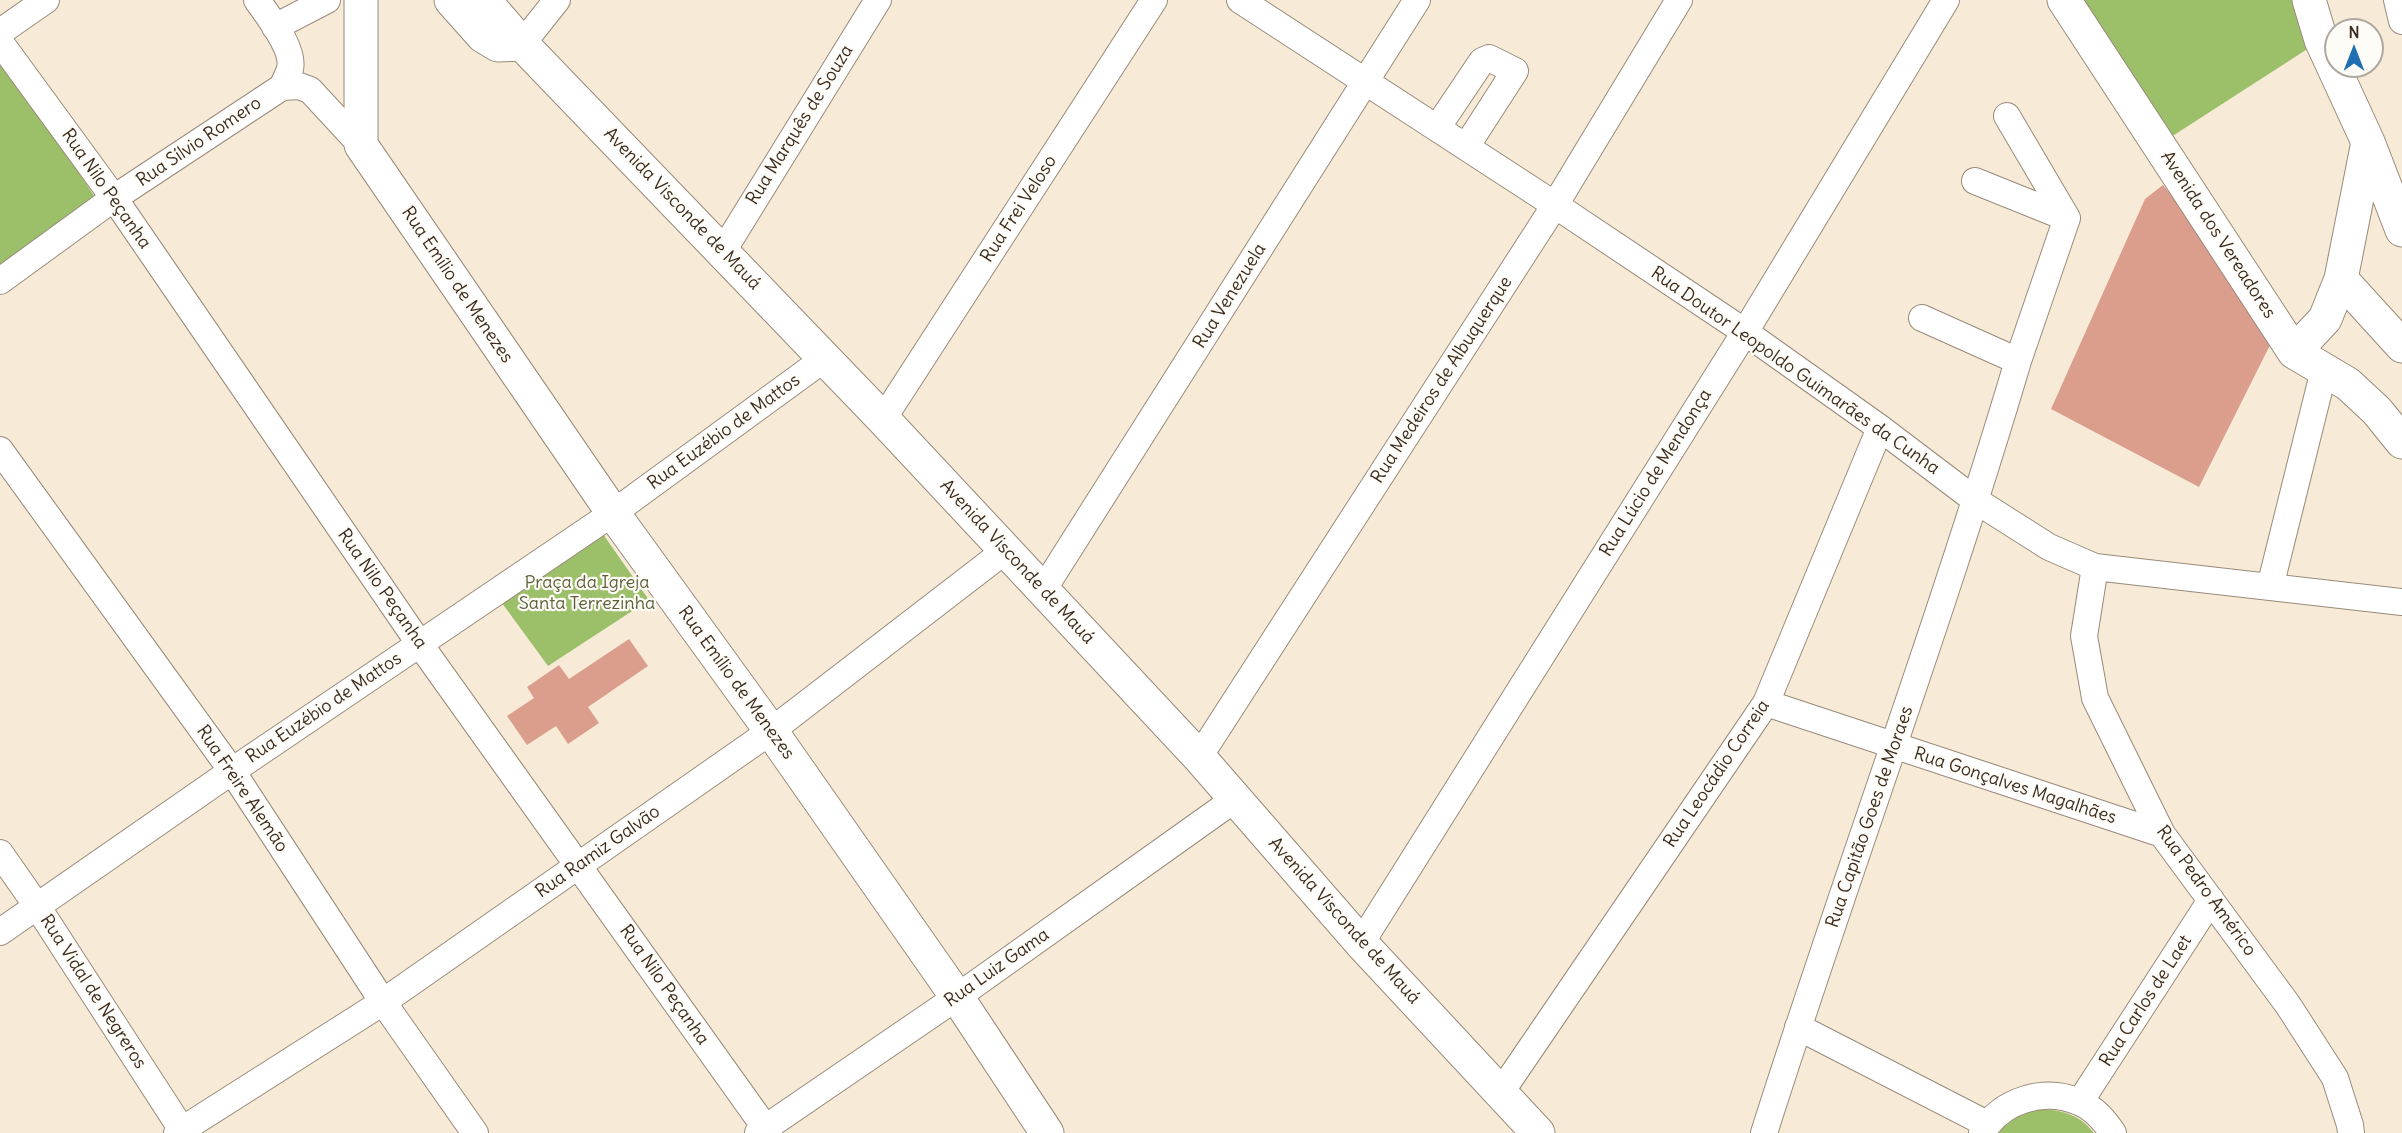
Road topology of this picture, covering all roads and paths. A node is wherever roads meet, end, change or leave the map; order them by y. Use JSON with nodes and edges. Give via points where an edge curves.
{"nodes":[{"id":1,"x":46,"y":0,"type":"edge"},
{"id":2,"x":257,"y":0,"type":"edge"},
{"id":3,"x":327,"y":0,"type":"edge"},
{"id":4,"x":361,"y":0,"type":"edge"},
{"id":5,"x":451,"y":0,"type":"edge"},
{"id":6,"x":484,"y":0,"type":"edge"},
{"id":7,"x":557,"y":0,"type":"edge"},
{"id":8,"x":878,"y":0,"type":"edge"},
{"id":9,"x":1154,"y":0,"type":"edge"},
{"id":10,"x":1240,"y":0,"type":"edge"},
{"id":11,"x":1417,"y":0,"type":"edge"},
{"id":12,"x":1678,"y":0,"type":"edge"},
{"id":13,"x":1946,"y":0,"type":"edge"},
{"id":14,"x":2064,"y":0,"type":"edge"},
{"id":15,"x":2309,"y":0,"type":"edge"},
{"id":16,"x":2397,"y":0,"type":"edge"},
{"id":17,"x":2402,"y":21,"type":"edge"},
{"id":18,"x":275,"y":27,"type":"junction"},
{"id":19,"x":0,"y":32,"type":"edge"},
{"id":20,"x":0,"y":42,"type":"edge"},
{"id":21,"x":522,"y":44,"type":"junction"},
{"id":22,"x":1366,"y":82,"type":"junction"},
{"id":23,"x":282,"y":87,"type":"junction"},
{"id":24,"x":2007,"y":116,"type":"dead end"},
{"id":25,"x":1437,"y":128,"type":"junction"},
{"id":26,"x":2368,"y":142,"type":"junction"},
{"id":27,"x":361,"y":145,"type":"junction"},
{"id":28,"x":1466,"y":147,"type":"junction"},
{"id":29,"x":1975,"y":181,"type":"dead end"},
{"id":30,"x":114,"y":198,"type":"junction"},
{"id":31,"x":1555,"y":205,"type":"junction"},
{"id":32,"x":2067,"y":218,"type":"junction"},
{"id":33,"x":2402,"y":230,"type":"edge"},
{"id":34,"x":723,"y":251,"type":"junction"},
{"id":35,"x":2341,"y":279,"type":"junction"},
{"id":36,"x":0,"y":281,"type":"edge"},
{"id":37,"x":1922,"y":318,"type":"dead end"},
{"id":38,"x":1744,"y":332,"type":"junction"},
{"id":39,"x":2402,"y":346,"type":"edge"},
{"id":40,"x":2295,"y":352,"type":"junction"},
{"id":41,"x":825,"y":359,"type":"junction"},
{"id":42,"x":2018,"y":361,"type":"junction"},
{"id":43,"x":2324,"y":370,"type":"junction"},
{"id":44,"x":884,"y":419,"type":"junction"},
{"id":45,"x":1881,"y":428,"type":"junction"},
{"id":46,"x":2402,"y":442,"type":"edge"},
{"id":47,"x":0,"y":450,"type":"edge"},
{"id":48,"x":1975,"y":500,"type":"junction"},
{"id":49,"x":613,"y":513,"type":"junction"},
{"id":50,"x":1006,"y":550,"type":"junction"},
{"id":51,"x":2095,"y":567,"type":"junction"},
{"id":52,"x":2270,"y":587,"type":"junction"},
{"id":53,"x":1043,"y":591,"type":"junction"},
{"id":54,"x":2402,"y":602,"type":"edge"},
{"id":55,"x":419,"y":643,"type":"junction"},
{"id":56,"x":1766,"y":703,"type":"junction"},
{"id":57,"x":771,"y":731,"type":"junction"},
{"id":58,"x":1895,"y":747,"type":"junction"},
{"id":59,"x":1199,"y":757,"type":"junction"},
{"id":60,"x":232,"y":771,"type":"junction"},
{"id":61,"x":1235,"y":799,"type":"junction"},
{"id":62,"x":2162,"y":834,"type":"junction"},
{"id":63,"x":0,"y":853,"type":"edge"},
{"id":64,"x":579,"y":865,"type":"junction"},
{"id":65,"x":2211,"y":900,"type":"junction"},
{"id":66,"x":37,"y":906,"type":"junction"},
{"id":67,"x":0,"y":932,"type":"edge"},
{"id":68,"x":1361,"y":943,"type":"junction"},
{"id":69,"x":957,"y":997,"type":"junction"},
{"id":70,"x":383,"y":1002,"type":"junction"},
{"id":71,"x":1798,"y":1027,"type":"junction"},
{"id":72,"x":1501,"y":1092,"type":"junction"},
{"id":73,"x":2080,"y":1102,"type":"junction"},
{"id":74,"x":1984,"y":1129,"type":"edge"},
{"id":75,"x":764,"y":1131,"type":"edge"},
{"id":76,"x":181,"y":1132,"type":"edge"},
{"id":77,"x":475,"y":1133,"type":"edge"},
{"id":78,"x":1047,"y":1133,"type":"edge"},
{"id":79,"x":1538,"y":1133,"type":"edge"},
{"id":80,"x":1764,"y":1133,"type":"edge"},
{"id":81,"x":2113,"y":1133,"type":"edge"},
{"id":82,"x":2351,"y":1133,"type":"edge"}],
"edges":[{"from":1,"to":19,"type":"street"},
{"from":2,"to":18,"type":"street"},
{"from":3,"to":18,"type":"street"},
{"from":4,"to":27,"type":"main road"},
{"from":5,"to":21,"type":"main road","via":[[483,36],[498,45]]},
{"from":6,"to":21,"type":"main road","name":"Avenida Visconde de Mauá"},
{"from":7,"to":21,"type":"street"},
{"from":8,"to":34,"type":"street","name":"Rua Marquês de Souza"},
{"from":9,"to":44,"type":"street","name":"Rua Frei Veloso"},
{"from":10,"to":22,"type":"street","name":"Rua Doutor Leopoldo Guimarães da Cunha"},
{"from":11,"to":22,"type":"street","name":"Rua Venezuela"},
{"from":12,"to":31,"type":"street","name":"Rua Medeiros de Albuquerque"},
{"from":13,"to":38,"type":"street","name":"Rua Lúcio de Mendonça"},
{"from":14,"to":40,"type":"main road","name":"Avenida dos Vereadores"},
{"from":15,"to":26,"type":"main road","via":[[2320,40]]},
{"from":16,"to":17,"type":"street"},
{"from":18,"to":23,"type":"street","via":[[290,54],[291,68]]},
{"from":20,"to":30,"type":"street","name":"Rua Nilo Peçanha"},
{"from":21,"to":34,"type":"main road","name":"Avenida Visconde de Mauá"},
{"from":22,"to":25,"type":"street","name":"Rua Doutor Leopoldo Guimarães da Cunha"},
{"from":22,"to":53,"type":"street","name":"Rua Venezuela"},
{"from":23,"to":27,"type":"street","name":"Rua Emílio de Menezes","via":[[310,90]]},
{"from":23,"to":30,"type":"street","name":"Rua Sílvio Romero"},
{"from":24,"to":32,"type":"street"},
{"from":25,"to":28,"type":"street","name":"Rua Doutor Leopoldo Guimarães da Cunha"},
{"from":25,"to":28,"type":"street","via":[[1482,61],[1489,58],[1515,71]]},
{"from":26,"to":33,"type":"main road"},
{"from":26,"to":35,"type":"main road"},
{"from":27,"to":49,"type":"main road","name":"Rua Emílio de Menezes"},
{"from":28,"to":31,"type":"street","name":"Rua Doutor Leopoldo Guimarães da Cunha"},
{"from":29,"to":32,"type":"street"},
{"from":30,"to":36,"type":"street","name":"Rua Sílvio Romero"},
{"from":30,"to":55,"type":"street","name":"Rua Nilo Peçanha"},
{"from":31,"to":38,"type":"street","name":"Rua Doutor Leopoldo Guimarães da Cunha"},
{"from":31,"to":59,"type":"street","name":"Rua Medeiros de Albuquerque"},
{"from":32,"to":42,"type":"street","name":"Rua Capitão Goes de Moraes"},
{"from":34,"to":41,"type":"main road","name":"Avenida Visconde de Mauá"},
{"from":35,"to":39,"type":"main road"},
{"from":35,"to":40,"type":"main road","via":[[2325,319]]},
{"from":37,"to":42,"type":"street"},
{"from":38,"to":45,"type":"street","name":"Rua Doutor Leopoldo Guimarães da Cunha"},
{"from":38,"to":68,"type":"street","name":"Rua Lúcio de Mendonça"},
{"from":40,"to":43,"type":"main road","name":"Avenida dos Vereadores"},
{"from":41,"to":44,"type":"main road","name":"Avenida Visconde de Mauá"},
{"from":41,"to":49,"type":"street","name":"Rua Euzébio de Mattos"},
{"from":42,"to":48,"type":"street","name":"Rua Capitão Goes de Moraes"},
{"from":43,"to":46,"type":"main road","name":"Avenida dos Vereadores","via":[[2348,384]]},
{"from":43,"to":52,"type":"street"},
{"from":44,"to":50,"type":"main road","name":"Avenida Visconde de Mauá"},
{"from":45,"to":48,"type":"street","name":"Rua Doutor Leopoldo Guimarães da Cunha"},
{"from":45,"to":56,"type":"street","name":"Rua Leocádio Correia"},
{"from":47,"to":60,"type":"street","name":"Rua Freire Alemão"},
{"from":48,"to":51,"type":"street","name":"Rua Doutor Leopoldo Guimarães da Cunha","via":[[2049,547]]},
{"from":48,"to":58,"type":"street","name":"Rua Capitão Goes de Moraes"},
{"from":49,"to":55,"type":"street","name":"Rua Euzébio de Mattos"},
{"from":49,"to":57,"type":"main road","name":"Rua Emílio de Menezes"},
{"from":50,"to":53,"type":"main road","name":"Avenida Visconde de Mauá"},
{"from":50,"to":57,"type":"street","name":"Rua Ramiz Galvão"},
{"from":51,"to":52,"type":"street","name":"Rua Doutor Leopoldo Guimarães da Cunha"},
{"from":51,"to":62,"type":"street","name":"Rua Pedro Américo","via":[[2084,636],[2095,698]]},
{"from":52,"to":54,"type":"street","name":"Rua Doutor Leopoldo Guimarães da Cunha"},
{"from":53,"to":59,"type":"main road","name":"Avenida Visconde de Mauá"},
{"from":55,"to":60,"type":"street","name":"Rua Euzébio de Mattos"},
{"from":55,"to":64,"type":"street","name":"Rua Nilo Peçanha"},
{"from":56,"to":58,"type":"street","name":"Rua Gonçalves Magalhães"},
{"from":56,"to":72,"type":"street","name":"Rua Leocádio Correia"},
{"from":57,"to":64,"type":"street","name":"Rua Ramiz Galvão"},
{"from":57,"to":69,"type":"main road","name":"Rua Emílio de Menezes"},
{"from":58,"to":62,"type":"street","name":"Rua Gonçalves Magalhães"},
{"from":58,"to":71,"type":"street","name":"Rua Capitão Goes de Moraes"},
{"from":59,"to":61,"type":"main road","name":"Avenida Visconde de Mauá"},
{"from":60,"to":66,"type":"street","name":"Rua Euzébio de Mattos"},
{"from":60,"to":70,"type":"street","name":"Rua Freire Alemão"},
{"from":61,"to":68,"type":"main road","name":"Avenida Visconde de Mauá"},
{"from":61,"to":69,"type":"street","name":"Rua Luiz Gama"},
{"from":62,"to":65,"type":"street","name":"Rua Pedro Américo"},
{"from":63,"to":66,"type":"street","name":"Rua Vidal de Negreros"},
{"from":64,"to":70,"type":"street","name":"Rua Ramiz Galvão"},
{"from":64,"to":75,"type":"street","name":"Rua Nilo Peçanha"},
{"from":65,"to":73,"type":"street","name":"Rua Carlos de Laet"},
{"from":65,"to":82,"type":"street","name":"Rua Pedro Américo","via":[[2288,1005],[2335,1078]]},
{"from":66,"to":67,"type":"street","name":"Rua Euzébio de Mattos"},
{"from":66,"to":76,"type":"street","name":"Rua Vidal de Negreros"},
{"from":68,"to":72,"type":"main road","name":"Avenida Visconde de Mauá"},
{"from":69,"to":75,"type":"street","name":"Rua Luiz Gama"},
{"from":69,"to":78,"type":"main road","name":"Rua Emílio de Menezes"},
{"from":70,"to":76,"type":"street","name":"Rua Ramiz Galvão"},
{"from":70,"to":77,"type":"street","name":"Rua Freire Alemão"},
{"from":71,"to":74,"type":"street"},
{"from":71,"to":80,"type":"street","name":"Rua Capitão Goes de Moraes"},
{"from":72,"to":79,"type":"main road","name":"Avenida Visconde de Mauá"},
{"from":73,"to":74,"type":"street","via":[[2055,1095],[2029,1097],[2006,1107]]},
{"from":73,"to":81,"type":"street","via":[[2100,1116]]}]}
